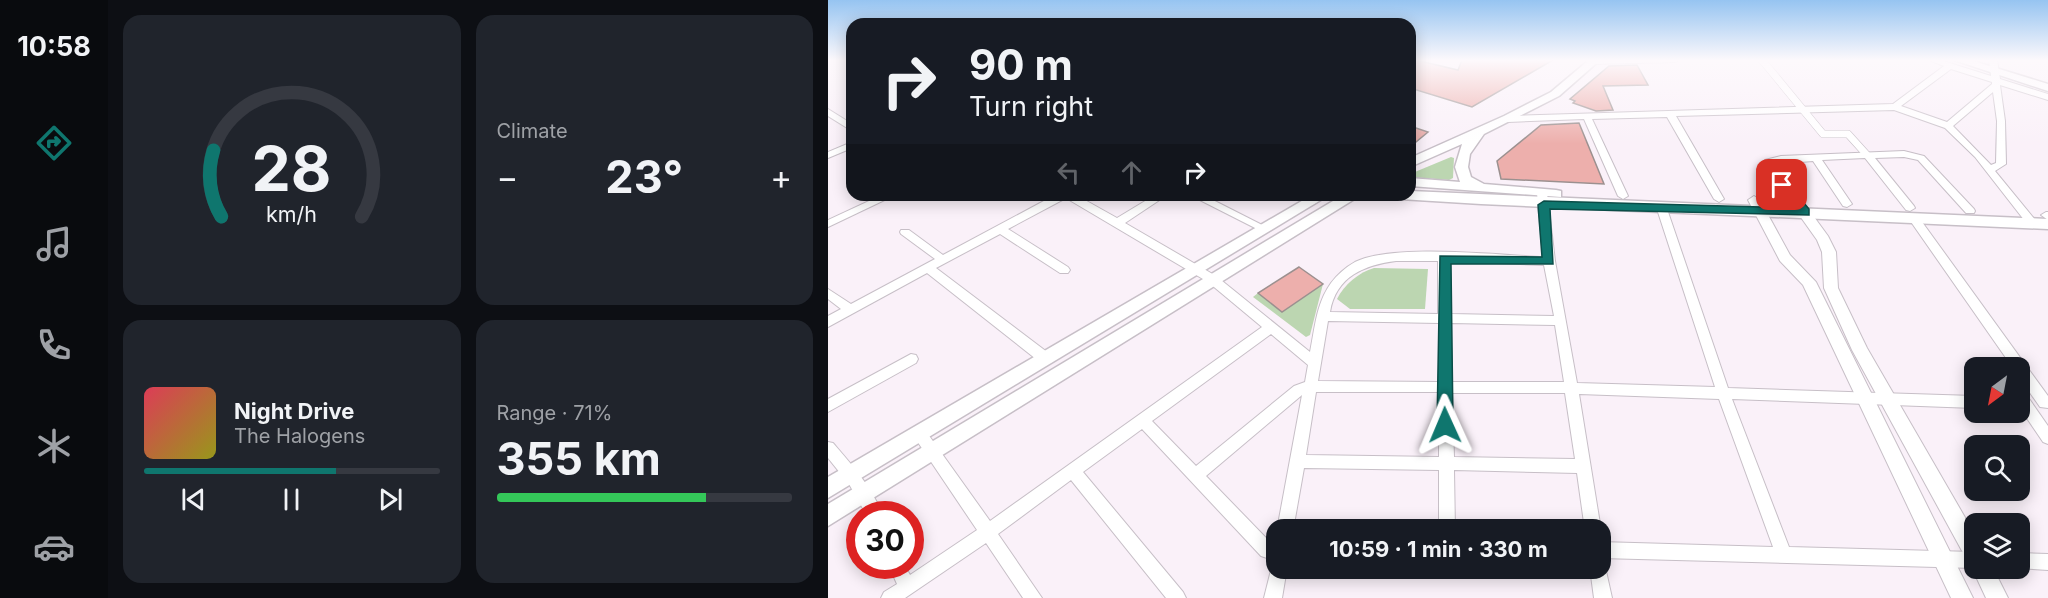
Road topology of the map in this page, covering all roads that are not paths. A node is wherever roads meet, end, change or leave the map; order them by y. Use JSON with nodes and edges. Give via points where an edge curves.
{"nodes":[{"id":1,"x":1563,"y":88,"type":"edge"},
{"id":2,"x":1785,"y":88,"type":"edge"},
{"id":3,"x":1921,"y":88,"type":"edge"},
{"id":4,"x":1979,"y":88,"type":"edge"},
{"id":5,"x":1995,"y":88,"type":"edge"},
{"id":6,"x":2029,"y":88,"type":"edge"},
{"id":7,"x":2048,"y":97,"type":"edge"},
{"id":8,"x":1895,"y":107,"type":"junction"},
{"id":9,"x":1803,"y":110,"type":"junction"},
{"id":10,"x":828,"y":112,"type":"edge"},
{"id":11,"x":1670,"y":114,"type":"junction"},
{"id":12,"x":1587,"y":117,"type":"junction"},
{"id":13,"x":1508,"y":119,"type":"junction"},
{"id":14,"x":846,"y":124,"type":"edge"},
{"id":15,"x":1948,"y":126,"type":"junction"},
{"id":16,"x":1481,"y":132,"type":"junction"},
{"id":17,"x":846,"y":148,"type":"edge"},
{"id":18,"x":828,"y":155,"type":"edge"},
{"id":19,"x":1867,"y":155,"type":"junction"},
{"id":20,"x":1815,"y":157,"type":"junction"},
{"id":21,"x":1416,"y":159,"type":"edge"},
{"id":22,"x":1989,"y":170,"type":"junction"},
{"id":23,"x":1416,"y":182,"type":"edge"},
{"id":24,"x":1509,"y":190,"type":"junction"},
{"id":25,"x":1416,"y":195,"type":"edge"},
{"id":26,"x":1623,"y":196,"type":"junction"},
{"id":27,"x":1543,"y":199,"type":"junction"},
{"id":28,"x":1719,"y":199,"type":"junction"},
{"id":29,"x":877,"y":201,"type":"edge"},
{"id":30,"x":1052,"y":201,"type":"edge"},
{"id":31,"x":1079,"y":201,"type":"edge"},
{"id":32,"x":1152,"y":201,"type":"edge"},
{"id":33,"x":1207,"y":201,"type":"edge"},
{"id":34,"x":1306,"y":201,"type":"edge"},
{"id":35,"x":1342,"y":201,"type":"edge"},
{"id":36,"x":1847,"y":204,"type":"junction"},
{"id":37,"x":1757,"y":206,"type":"junction"},
{"id":38,"x":1800,"y":207,"type":"junction"},
{"id":39,"x":1662,"y":209,"type":"junction"},
{"id":40,"x":1970,"y":211,"type":"junction"},
{"id":41,"x":1912,"y":212,"type":"junction"},
{"id":42,"x":2047,"y":218,"type":"edge"},
{"id":43,"x":2027,"y":219,"type":"junction"},
{"id":44,"x":1117,"y":223,"type":"junction"},
{"id":45,"x":828,"y":224,"type":"edge"},
{"id":46,"x":1000,"y":229,"type":"junction"},
{"id":47,"x":1265,"y":229,"type":"junction"},
{"id":48,"x":905,"y":232,"type":"dead end"},
{"id":49,"x":1444,"y":259,"type":"junction"},
{"id":50,"x":943,"y":260,"type":"junction"},
{"id":51,"x":1549,"y":261,"type":"junction"},
{"id":52,"x":928,"y":268,"type":"junction"},
{"id":53,"x":1064,"y":270,"type":"dead end"},
{"id":54,"x":1798,"y":272,"type":"junction"},
{"id":55,"x":1828,"y":273,"type":"junction"},
{"id":56,"x":1205,"y":274,"type":"junction"},
{"id":57,"x":828,"y":293,"type":"edge"},
{"id":58,"x":851,"y":310,"type":"junction"},
{"id":59,"x":1322,"y":316,"type":"junction"},
{"id":60,"x":1444,"y":319,"type":"junction"},
{"id":61,"x":1561,"y":321,"type":"junction"},
{"id":62,"x":828,"y":322,"type":"edge"},
{"id":63,"x":1272,"y":327,"type":"junction"},
{"id":64,"x":911,"y":359,"type":"dead end"},
{"id":65,"x":1046,"y":359,"type":"junction"},
{"id":66,"x":1314,"y":363,"type":"junction"},
{"id":67,"x":1310,"y":387,"type":"junction"},
{"id":68,"x":1444,"y":388,"type":"junction"},
{"id":69,"x":1571,"y":388,"type":"junction"},
{"id":70,"x":1724,"y":395,"type":"junction"},
{"id":71,"x":1867,"y":398,"type":"junction"},
{"id":72,"x":1887,"y":399,"type":"junction"},
{"id":73,"x":1964,"y":402,"type":"edge"},
{"id":74,"x":2047,"y":403,"type":"edge"},
{"id":75,"x":2030,"y":404,"type":"edge"},
{"id":76,"x":828,"y":406,"type":"edge"},
{"id":77,"x":2030,"y":414,"type":"edge"},
{"id":78,"x":1142,"y":420,"type":"junction"},
{"id":79,"x":920,"y":434,"type":"junction"},
{"id":80,"x":2048,"y":438,"type":"edge"},
{"id":81,"x":828,"y":448,"type":"edge"},
{"id":82,"x":933,"y":451,"type":"junction"},
{"id":83,"x":1297,"y":461,"type":"junction"},
{"id":84,"x":1446,"y":462,"type":"junction"},
{"id":85,"x":1583,"y":466,"type":"junction"},
{"id":86,"x":1073,"y":471,"type":"junction"},
{"id":87,"x":852,"y":474,"type":"junction"},
{"id":88,"x":1194,"y":477,"type":"junction"},
{"id":89,"x":828,"y":488,"type":"edge"},
{"id":90,"x":865,"y":493,"type":"junction"},
{"id":91,"x":868,"y":501,"type":"edge"},
{"id":92,"x":828,"y":516,"type":"edge"},
{"id":93,"x":1287,"y":519,"type":"edge"},
{"id":94,"x":1447,"y":519,"type":"edge"},
{"id":95,"x":1591,"y":519,"type":"edge"},
{"id":96,"x":988,"y":532,"type":"junction"},
{"id":97,"x":1964,"y":535,"type":"edge"},
{"id":98,"x":1266,"y":549,"type":"edge"},
{"id":99,"x":1611,"y":550,"type":"edge"},
{"id":100,"x":1784,"y":554,"type":"junction"},
{"id":101,"x":1964,"y":560,"type":"edge"},
{"id":102,"x":1944,"y":561,"type":"junction"},
{"id":103,"x":2030,"y":561,"type":"edge"},
{"id":104,"x":2048,"y":562,"type":"edge"},
{"id":105,"x":903,"y":579,"type":"edge"},
{"id":106,"x":1276,"y":579,"type":"edge"},
{"id":107,"x":1600,"y":579,"type":"edge"},
{"id":108,"x":1988,"y":579,"type":"edge"},
{"id":109,"x":907,"y":587,"type":"junction"},
{"id":110,"x":890,"y":598,"type":"edge"},
{"id":111,"x":1033,"y":598,"type":"edge"},
{"id":112,"x":1177,"y":598,"type":"edge"},
{"id":113,"x":1273,"y":598,"type":"edge"},
{"id":114,"x":1603,"y":598,"type":"edge"},
{"id":115,"x":1962,"y":598,"type":"edge"},
{"id":116,"x":1997,"y":598,"type":"edge"}],
"edges":[{"from":1,"to":13,"type":"main road"},
{"from":2,"to":9,"type":"street"},
{"from":3,"to":8,"type":"street"},
{"from":4,"to":15,"type":"street"},
{"from":5,"to":22,"type":"street","via":[[2001,164]]},
{"from":6,"to":7,"type":"street"},
{"from":8,"to":9,"type":"street"},
{"from":8,"to":15,"type":"street"},
{"from":9,"to":11,"type":"street"},
{"from":9,"to":19,"type":"street","via":[[1823,134],[1848,134]]},
{"from":10,"to":14,"type":"street"},
{"from":11,"to":12,"type":"street"},
{"from":11,"to":28,"type":"street"},
{"from":12,"to":13,"type":"street"},
{"from":12,"to":26,"type":"street"},
{"from":13,"to":16,"type":"main road"},
{"from":15,"to":22,"type":"street"},
{"from":16,"to":21,"type":"main road"},
{"from":16,"to":24,"type":"main road","via":[[1468,142],[1462,174],[1476,185]]},
{"from":17,"to":18,"type":"street"},
{"from":19,"to":20,"type":"street"},
{"from":19,"to":40,"type":"street","via":[[1904,154],[1921,158]]},
{"from":19,"to":41,"type":"street"},
{"from":20,"to":36,"type":"street"},
{"from":20,"to":38,"type":"street","via":[[1768,162]]},
{"from":22,"to":43,"type":"street"},
{"from":23,"to":24,"type":"main road"},
{"from":24,"to":27,"type":"main road"},
{"from":25,"to":27,"type":"main road"},
{"from":26,"to":27,"type":"main road"},
{"from":26,"to":28,"type":"main road"},
{"from":27,"to":39,"type":"main road"},
{"from":27,"to":51,"type":"street"},
{"from":28,"to":37,"type":"main road"},
{"from":29,"to":45,"type":"street"},
{"from":30,"to":46,"type":"street"},
{"from":31,"to":44,"type":"street"},
{"from":32,"to":44,"type":"street"},
{"from":33,"to":47,"type":"street"},
{"from":34,"to":47,"type":"main road"},
{"from":35,"to":56,"type":"main road"},
{"from":36,"to":38,"type":"main road"},
{"from":36,"to":41,"type":"main road"},
{"from":37,"to":38,"type":"main road"},
{"from":37,"to":39,"type":"main road"},
{"from":37,"to":54,"type":"street","via":[[1785,258]]},
{"from":38,"to":41,"type":"main road"},
{"from":38,"to":55,"type":"street","via":[[1828,252]]},
{"from":39,"to":70,"type":"street"},
{"from":40,"to":41,"type":"main road"},
{"from":40,"to":43,"type":"main road"},
{"from":41,"to":43,"type":"main road"},
{"from":41,"to":74,"type":"street"},
{"from":42,"to":43,"type":"main road"},
{"from":44,"to":56,"type":"street"},
{"from":46,"to":50,"type":"street"},
{"from":46,"to":53,"type":"street"},
{"from":47,"to":56,"type":"main road"},
{"from":48,"to":50,"type":"street"},
{"from":49,"to":51,"type":"street"},
{"from":49,"to":59,"type":"street","via":[[1390,258],[1361,264],[1330,291]]},
{"from":49,"to":60,"type":"street"},
{"from":50,"to":52,"type":"street"},
{"from":51,"to":61,"type":"street"},
{"from":52,"to":58,"type":"street"},
{"from":52,"to":65,"type":"street"},
{"from":54,"to":55,"type":"street"},
{"from":54,"to":71,"type":"street","via":[[1809,282]]},
{"from":55,"to":72,"type":"street","via":[[1842,313]]},
{"from":56,"to":63,"type":"street"},
{"from":56,"to":65,"type":"main road"},
{"from":56,"to":82,"type":"main road"},
{"from":57,"to":58,"type":"street"},
{"from":58,"to":62,"type":"street"},
{"from":59,"to":60,"type":"street"},
{"from":59,"to":66,"type":"street"},
{"from":60,"to":61,"type":"street"},
{"from":60,"to":68,"type":"street"},
{"from":61,"to":69,"type":"street"},
{"from":63,"to":66,"type":"street"},
{"from":63,"to":78,"type":"street"},
{"from":64,"to":76,"type":"street"},
{"from":65,"to":79,"type":"main road"},
{"from":66,"to":67,"type":"street"},
{"from":67,"to":68,"type":"street"},
{"from":67,"to":83,"type":"street"},
{"from":67,"to":88,"type":"street","via":[[1299,390]]},
{"from":68,"to":69,"type":"street"},
{"from":68,"to":84,"type":"street"},
{"from":69,"to":70,"type":"street"},
{"from":69,"to":85,"type":"street"},
{"from":70,"to":71,"type":"street"},
{"from":70,"to":100,"type":"street"},
{"from":71,"to":72,"type":"street"},
{"from":71,"to":102,"type":"street"},
{"from":72,"to":73,"type":"street"},
{"from":72,"to":97,"type":"street"},
{"from":74,"to":75,"type":"street"},
{"from":77,"to":80,"type":"street"},
{"from":78,"to":86,"type":"street"},
{"from":78,"to":88,"type":"street"},
{"from":79,"to":82,"type":"street"},
{"from":79,"to":87,"type":"main road"},
{"from":81,"to":87,"type":"street"},
{"from":82,"to":90,"type":"main road"},
{"from":82,"to":96,"type":"street"},
{"from":83,"to":84,"type":"street"},
{"from":83,"to":93,"type":"street"},
{"from":84,"to":85,"type":"street"},
{"from":84,"to":94,"type":"street"},
{"from":85,"to":95,"type":"street"},
{"from":86,"to":96,"type":"street"},
{"from":86,"to":112,"type":"street"},
{"from":87,"to":89,"type":"main road"},
{"from":87,"to":90,"type":"street"},
{"from":88,"to":98,"type":"street"},
{"from":90,"to":91,"type":"street"},
{"from":90,"to":92,"type":"main road"},
{"from":96,"to":109,"type":"street"},
{"from":96,"to":111,"type":"street"},
{"from":99,"to":100,"type":"street"},
{"from":100,"to":102,"type":"street"},
{"from":101,"to":102,"type":"street"},
{"from":102,"to":115,"type":"street"},
{"from":103,"to":104,"type":"street"},
{"from":105,"to":109,"type":"street"},
{"from":106,"to":113,"type":"street"},
{"from":107,"to":114,"type":"street"},
{"from":108,"to":116,"type":"street"},
{"from":109,"to":110,"type":"street"}]}
